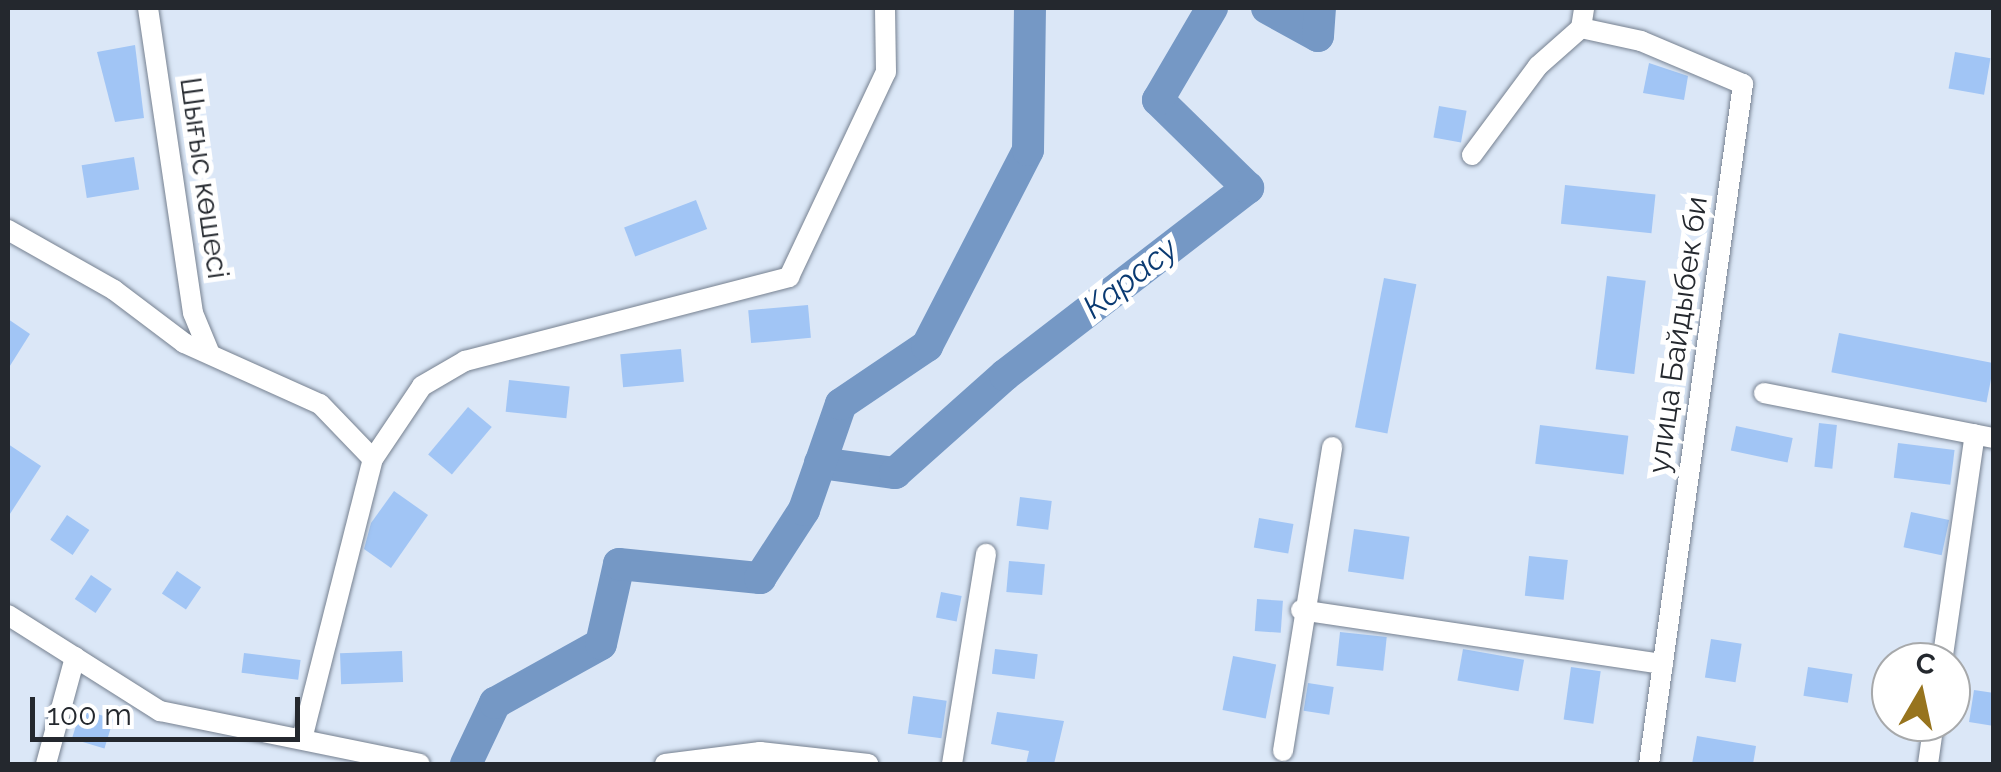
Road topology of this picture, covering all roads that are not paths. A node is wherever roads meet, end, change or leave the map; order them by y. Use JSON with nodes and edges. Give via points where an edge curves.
{"nodes":[{"id":1,"x":148,"y":8,"type":"edge"},
{"id":2,"x":885,"y":8,"type":"edge"},
{"id":3,"x":1583,"y":18,"type":"edge"},
{"id":4,"x":1472,"y":155,"type":"dead end"},
{"id":5,"x":8,"y":230,"type":"edge"},
{"id":6,"x":210,"y":354,"type":"junction"},
{"id":7,"x":1764,"y":393,"type":"dead end"},
{"id":8,"x":1984,"y":436,"type":"edge"},
{"id":9,"x":1332,"y":447,"type":"dead end"},
{"id":10,"x":372,"y":459,"type":"junction"},
{"id":11,"x":986,"y":554,"type":"dead end"},
{"id":12,"x":1301,"y":610,"type":"junction"},
{"id":13,"x":8,"y":615,"type":"edge"},
{"id":14,"x":1946,"y":642,"type":"edge"},
{"id":15,"x":74,"y":657,"type":"junction"},
{"id":16,"x":1663,"y":664,"type":"junction"},
{"id":17,"x":302,"y":739,"type":"junction"},
{"id":18,"x":1283,"y":751,"type":"dead end"},
{"id":19,"x":46,"y":764,"type":"edge"},
{"id":20,"x":420,"y":764,"type":"edge"},
{"id":21,"x":677,"y":764,"type":"edge"},
{"id":22,"x":868,"y":764,"type":"edge"},
{"id":23,"x":952,"y":764,"type":"edge"},
{"id":24,"x":1650,"y":764,"type":"edge"}],
"edges":[{"from":1,"to":6,"type":"street","name":"Шығыс көшесі","via":[[193,313]]},
{"from":2,"to":10,"type":"street","via":[[886,72],[789,276],[440,370]]},
{"from":3,"to":4,"type":"street"},
{"from":3,"to":16,"type":"street","name":"улица Байдыбек би","via":[[1743,84]]},
{"from":5,"to":6,"type":"street"},
{"from":6,"to":10,"type":"street","via":[[320,404]]},
{"from":7,"to":8,"type":"street"},
{"from":8,"to":14,"type":"street"},
{"from":9,"to":12,"type":"street"},
{"from":10,"to":17,"type":"street"},
{"from":11,"to":23,"type":"street"},
{"from":12,"to":16,"type":"street"},
{"from":12,"to":18,"type":"street"},
{"from":13,"to":15,"type":"street"},
{"from":15,"to":17,"type":"street","via":[[160,711]]},
{"from":15,"to":19,"type":"street"},
{"from":16,"to":24,"type":"street","name":"улица Байдыбек би"},
{"from":17,"to":20,"type":"street"},
{"from":21,"to":22,"type":"street","via":[[760,752]]}]}
